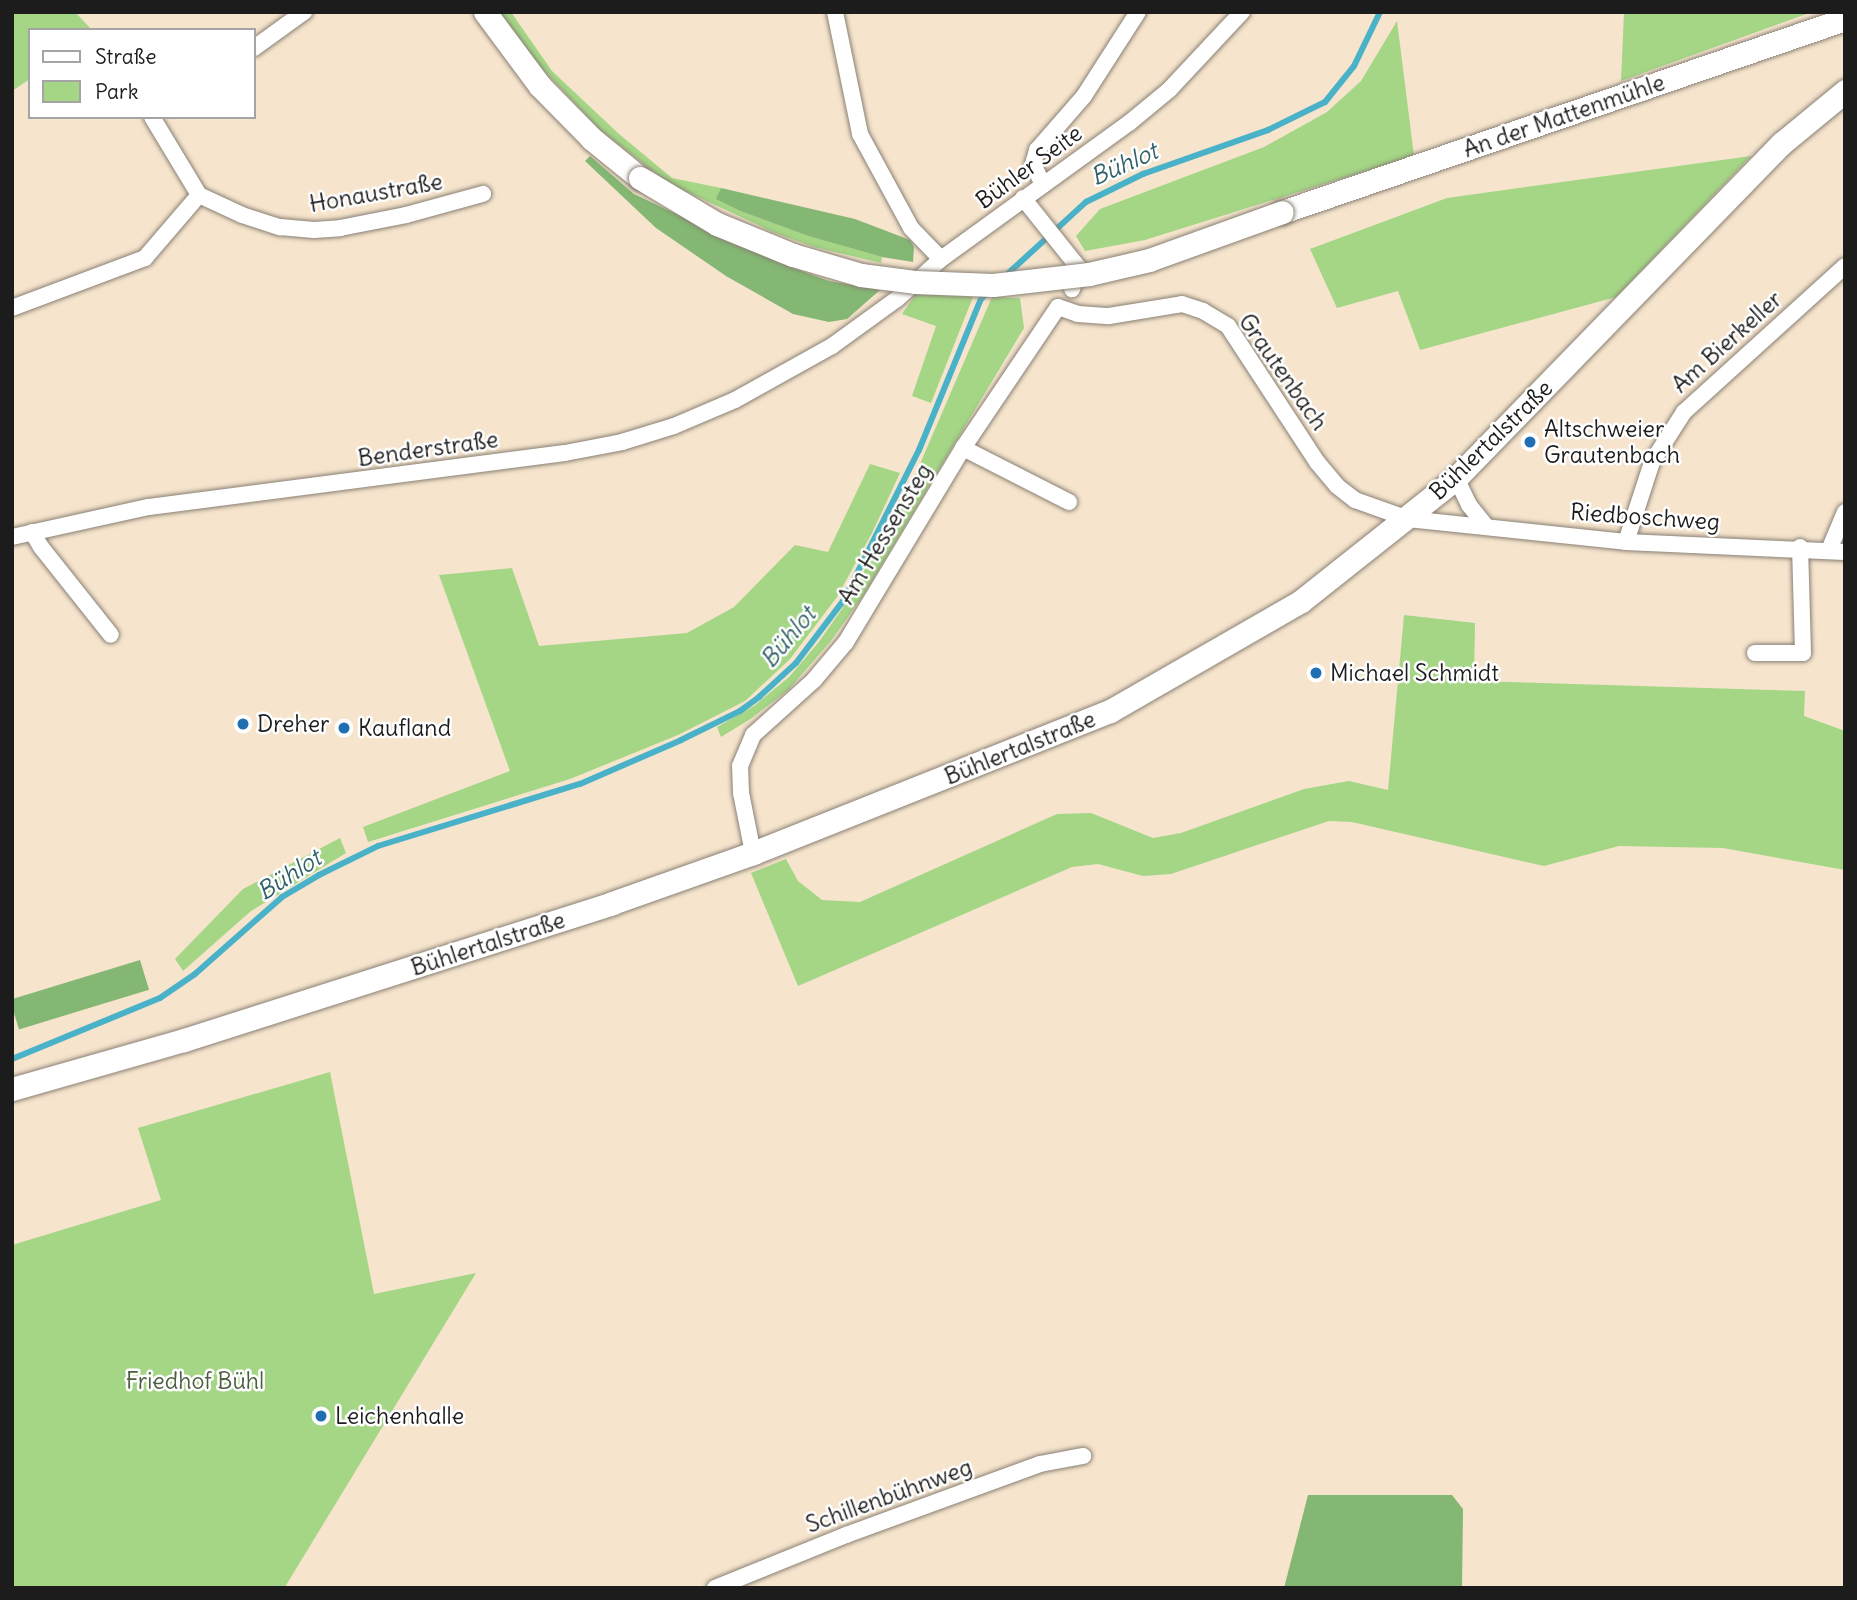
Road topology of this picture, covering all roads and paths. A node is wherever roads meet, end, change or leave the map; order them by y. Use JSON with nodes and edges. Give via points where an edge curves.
{"nodes":[{"id":1,"x":304,"y":12,"type":"edge"},
{"id":2,"x":485,"y":12,"type":"edge"},
{"id":3,"x":835,"y":12,"type":"edge"},
{"id":4,"x":1138,"y":12,"type":"edge"},
{"id":5,"x":1242,"y":12,"type":"edge"},
{"id":6,"x":1845,"y":19,"type":"edge"},
{"id":7,"x":256,"y":47,"type":"edge"},
{"id":8,"x":1845,"y":91,"type":"edge"},
{"id":9,"x":155,"y":119,"type":"edge"},
{"id":10,"x":1043,"y":185,"type":"junction"},
{"id":11,"x":484,"y":194,"type":"dead end"},
{"id":12,"x":199,"y":195,"type":"junction"},
{"id":13,"x":1023,"y":198,"type":"junction"},
{"id":14,"x":941,"y":259,"type":"junction"},
{"id":15,"x":1845,"y":266,"type":"edge"},
{"id":16,"x":1072,"y":289,"type":"dead end"},
{"id":17,"x":1058,"y":307,"type":"joint"},
{"id":18,"x":12,"y":308,"type":"edge"},
{"id":19,"x":832,"y":346,"type":"joint"},
{"id":20,"x":963,"y":448,"type":"junction"},
{"id":21,"x":1456,"y":478,"type":"junction"},
{"id":22,"x":1069,"y":502,"type":"dead end"},
{"id":23,"x":1845,"y":512,"type":"edge"},
{"id":24,"x":1408,"y":519,"type":"junction"},
{"id":25,"x":1487,"y":527,"type":"junction"},
{"id":26,"x":32,"y":532,"type":"junction"},
{"id":27,"x":12,"y":537,"type":"edge"},
{"id":28,"x":1626,"y":541,"type":"junction"},
{"id":29,"x":1800,"y":547,"type":"junction"},
{"id":30,"x":1837,"y":551,"type":"edge"},
{"id":31,"x":111,"y":635,"type":"dead end"},
{"id":32,"x":1755,"y":653,"type":"dead end"},
{"id":33,"x":752,"y":853,"type":"junction"},
{"id":34,"x":12,"y":1089,"type":"edge"},
{"id":35,"x":1083,"y":1456,"type":"dead end"},
{"id":36,"x":715,"y":1588,"type":"edge"}],
"edges":[{"from":1,"to":7,"type":"street"},
{"from":2,"to":6,"type":"street","name":"An der Mattenmühle","bridge":true,"via":[[540,86],[592,139],[640,178],[717,224],[793,255],[861,275],[993,285],[1089,274],[1149,260]]},
{"from":3,"to":14,"type":"street","via":[[860,134],[911,228]]},
{"from":4,"to":10,"type":"street","via":[[1084,96],[1037,150],[1032,164]]},
{"from":5,"to":10,"type":"street","name":"Bühler Seite","via":[[1169,90]]},
{"from":8,"to":21,"type":"street","name":"Bühlertalstraße","via":[[1782,143]]},
{"from":9,"to":12,"type":"street"},
{"from":10,"to":13,"type":"street","name":"Bühler Seite"},
{"from":11,"to":12,"type":"street","name":"Honaustraße","via":[[406,215],[314,230],[280,227]]},
{"from":12,"to":18,"type":"street","via":[[145,258]]},
{"from":13,"to":14,"type":"street","name":"Bühler Seite"},
{"from":13,"to":16,"type":"street","via":[[1078,267]]},
{"from":14,"to":19,"type":"street","name":"Bühler Seite","via":[[897,299]]},
{"from":15,"to":28,"type":"street","name":"Am Bierkeller","via":[[1684,412],[1653,462]]},
{"from":17,"to":20,"type":"street","name":"Am Hessensteg"},
{"from":17,"to":24,"type":"street","name":"Grautenbach","via":[[1109,316],[1182,304],[1212,316],[1228,326],[1337,486],[1355,500]]},
{"from":19,"to":26,"type":"street","name":"Benderstraße","via":[[735,400],[622,442],[452,470],[149,508]]},
{"from":20,"to":22,"type":"street"},
{"from":20,"to":33,"type":"street","name":"Am Hessensteg","via":[[846,642],[814,680],[752,735],[740,766]]},
{"from":21,"to":24,"type":"street","name":"Bühlertalstraße"},
{"from":21,"to":25,"type":"street"},
{"from":23,"to":30,"type":"street"},
{"from":24,"to":25,"type":"street","name":"Riedboschweg"},
{"from":24,"to":33,"type":"street","name":"Bühlertalstraße","via":[[1278,616],[1110,711]]},
{"from":25,"to":28,"type":"street","name":"Riedboschweg"},
{"from":26,"to":27,"type":"street","name":"Benderstraße"},
{"from":26,"to":31,"type":"street"},
{"from":28,"to":29,"type":"street","name":"Riedboschweg"},
{"from":29,"to":30,"type":"street","name":"Riedboschweg"},
{"from":29,"to":32,"type":"street","via":[[1802,653]]},
{"from":33,"to":34,"type":"street","name":"Bühlertalstraße","via":[[414,968]]},
{"from":35,"to":36,"type":"street","name":"Schillenbühnweg","via":[[1016,1473]]}]}
